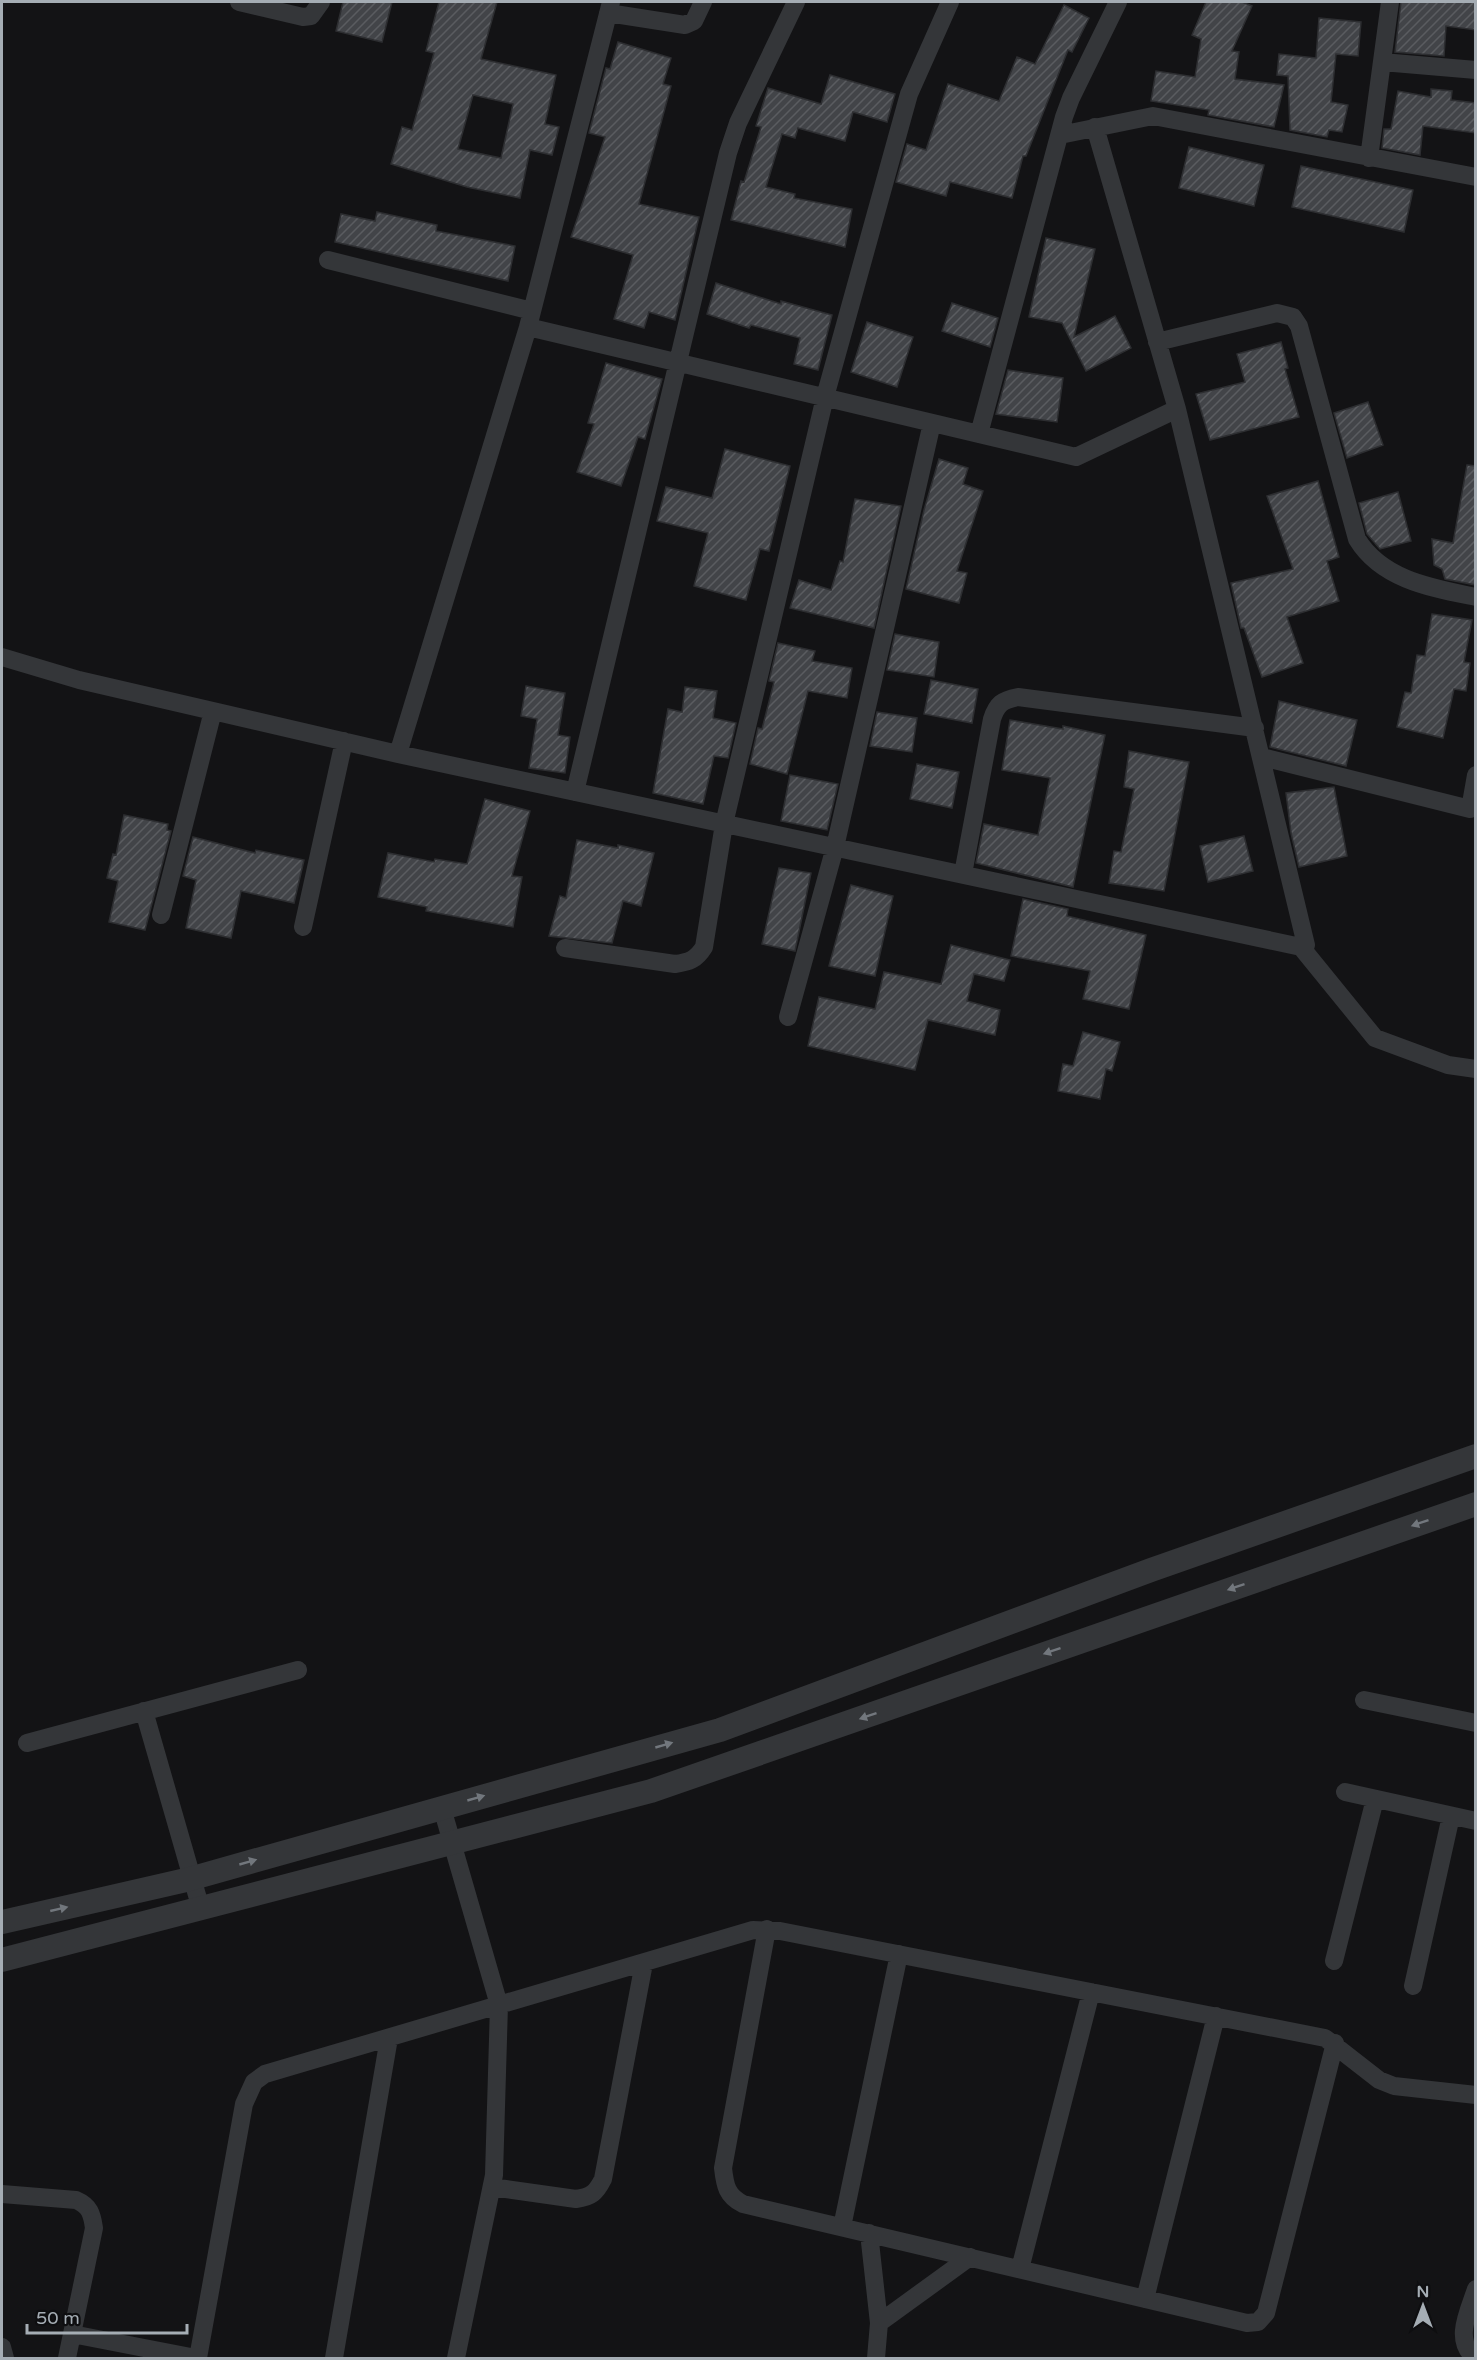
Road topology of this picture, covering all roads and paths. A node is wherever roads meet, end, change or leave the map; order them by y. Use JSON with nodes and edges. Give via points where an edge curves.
{"nodes":[{"id":1,"x":239,"y":2,"type":"edge"},
{"id":2,"x":321,"y":2,"type":"edge"},
{"id":3,"x":704,"y":2,"type":"edge"},
{"id":4,"x":796,"y":2,"type":"edge"},
{"id":5,"x":950,"y":2,"type":"edge"},
{"id":6,"x":1118,"y":2,"type":"edge"},
{"id":7,"x":1390,"y":2,"type":"edge"},
{"id":8,"x":610,"y":7,"type":"edge"},
{"id":9,"x":1382,"y":62,"type":"junction"},
{"id":10,"x":1476,"y":70,"type":"edge"},
{"id":11,"x":1095,"y":127,"type":"junction"},
{"id":12,"x":1060,"y":135,"type":"junction"},
{"id":13,"x":1369,"y":158,"type":"junction"},
{"id":14,"x":1476,"y":177,"type":"edge"},
{"id":15,"x":328,"y":260,"type":"dead end"},
{"id":16,"x":530,"y":319,"type":"junction"},
{"id":17,"x":1157,"y":342,"type":"junction"},
{"id":18,"x":680,"y":363,"type":"junction"},
{"id":19,"x":825,"y":398,"type":"junction"},
{"id":20,"x":1177,"y":409,"type":"junction"},
{"id":21,"x":932,"y":423,"type":"junction"},
{"id":22,"x":979,"y":434,"type":"junction"},
{"id":23,"x":1476,"y":597,"type":"edge"},
{"id":24,"x":2,"y":657,"type":"edge"},
{"id":25,"x":213,"y":711,"type":"junction"},
{"id":26,"x":1255,"y":728,"type":"junction"},
{"id":27,"x":344,"y":741,"type":"junction"},
{"id":28,"x":398,"y":754,"type":"junction"},
{"id":29,"x":1262,"y":758,"type":"junction"},
{"id":30,"x":1476,"y":775,"type":"edge"},
{"id":31,"x":575,"y":792,"type":"junction"},
{"id":32,"x":724,"y":824,"type":"junction"},
{"id":33,"x":835,"y":847,"type":"junction"},
{"id":34,"x":963,"y":874,"type":"junction"},
{"id":35,"x":160,"y":915,"type":"dead end"},
{"id":36,"x":303,"y":927,"type":"dead end"},
{"id":37,"x":1301,"y":947,"type":"junction"},
{"id":38,"x":565,"y":948,"type":"dead end"},
{"id":39,"x":788,"y":1017,"type":"dead end"},
{"id":40,"x":1463,"y":1067,"type":"edge"},
{"id":41,"x":1476,"y":1455,"type":"edge"},
{"id":42,"x":1476,"y":1504,"type":"edge"},
{"id":43,"x":298,"y":1670,"type":"dead end"},
{"id":44,"x":878,"y":1671,"type":"junction"},
{"id":45,"x":1364,"y":1700,"type":"dead end"},
{"id":46,"x":894,"y":1706,"type":"junction"},
{"id":47,"x":144,"y":1711,"type":"junction"},
{"id":48,"x":1476,"y":1723,"type":"edge"},
{"id":49,"x":27,"y":1743,"type":"dead end"},
{"id":50,"x":1345,"y":1792,"type":"dead end"},
{"id":51,"x":1375,"y":1799,"type":"junction"},
{"id":52,"x":442,"y":1808,"type":"junction"},
{"id":53,"x":1451,"y":1815,"type":"junction"},
{"id":54,"x":1476,"y":1821,"type":"edge"},
{"id":55,"x":453,"y":1843,"type":"junction"},
{"id":56,"x":192,"y":1878,"type":"junction"},
{"id":57,"x":201,"y":1909,"type":"junction"},
{"id":58,"x":2,"y":1922,"type":"edge"},
{"id":59,"x":767,"y":1929,"type":"junction"},
{"id":60,"x":899,"y":1954,"type":"junction"},
{"id":61,"x":2,"y":1960,"type":"edge"},
{"id":62,"x":1334,"y":1961,"type":"dead end"},
{"id":63,"x":644,"y":1963,"type":"junction"},
{"id":64,"x":1413,"y":1986,"type":"dead end"},
{"id":65,"x":1091,"y":1992,"type":"junction"},
{"id":66,"x":499,"y":2005,"type":"junction"},
{"id":67,"x":1216,"y":2016,"type":"junction"},
{"id":68,"x":389,"y":2038,"type":"junction"},
{"id":69,"x":1335,"y":2043,"type":"junction"},
{"id":70,"x":1476,"y":2095,"type":"edge"},
{"id":71,"x":492,"y":2187,"type":"junction"},
{"id":72,"x":2,"y":2194,"type":"edge"},
{"id":73,"x":842,"y":2228,"type":"junction"},
{"id":74,"x":869,"y":2234,"type":"junction"},
{"id":75,"x":970,"y":2257,"type":"junction"},
{"id":76,"x":1020,"y":2269,"type":"junction"},
{"id":77,"x":1476,"y":2289,"type":"edge"},
{"id":78,"x":1145,"y":2299,"type":"junction"},
{"id":79,"x":879,"y":2323,"type":"junction"},
{"id":80,"x":72,"y":2334,"type":"junction"},
{"id":81,"x":2,"y":2347,"type":"edge"},
{"id":82,"x":5,"y":2358,"type":"edge"},
{"id":83,"x":67,"y":2358,"type":"edge"},
{"id":84,"x":197,"y":2358,"type":"edge"},
{"id":85,"x":334,"y":2358,"type":"edge"},
{"id":86,"x":456,"y":2358,"type":"edge"},
{"id":87,"x":876,"y":2358,"type":"edge"},
{"id":88,"x":1475,"y":2358,"type":"edge"}],
"edges":[{"from":1,"to":2,"type":"street","via":[[303,18],[318,10]]},
{"from":3,"to":8,"type":"street","via":[[694,21],[685,25]]},
{"from":4,"to":18,"type":"street","via":[[732,136]]},
{"from":5,"to":19,"type":"street","via":[[909,94]]},
{"from":6,"to":12,"type":"street","via":[[1071,98]]},
{"from":7,"to":9,"type":"street"},
{"from":8,"to":16,"type":"street"},
{"from":9,"to":10,"type":"street"},
{"from":9,"to":13,"type":"street"},
{"from":11,"to":12,"type":"street"},
{"from":11,"to":13,"type":"street","via":[[1153,116]]},
{"from":11,"to":17,"type":"street"},
{"from":12,"to":22,"type":"street"},
{"from":13,"to":14,"type":"street"},
{"from":15,"to":16,"type":"street"},
{"from":16,"to":18,"type":"street"},
{"from":16,"to":28,"type":"street"},
{"from":17,"to":20,"type":"street"},
{"from":17,"to":23,"type":"street","via":[[1277,313],[1293,317],[1299,326],[1357,539],[1366,554],[1420,585]]},
{"from":18,"to":19,"type":"street"},
{"from":18,"to":31,"type":"street"},
{"from":19,"to":21,"type":"street"},
{"from":19,"to":32,"type":"street"},
{"from":20,"to":22,"type":"street","via":[[1076,457]]},
{"from":20,"to":26,"type":"street"},
{"from":21,"to":22,"type":"street"},
{"from":21,"to":33,"type":"street"},
{"from":24,"to":25,"type":"street","via":[[79,680]]},
{"from":25,"to":27,"type":"street"},
{"from":25,"to":35,"type":"street"},
{"from":26,"to":29,"type":"street"},
{"from":26,"to":34,"type":"street","via":[[1018,697],[1005,699],[992,719]]},
{"from":27,"to":28,"type":"street"},
{"from":27,"to":36,"type":"street"},
{"from":28,"to":31,"type":"street"},
{"from":29,"to":30,"type":"street","via":[[1470,809]]},
{"from":29,"to":37,"type":"street","via":[[1306,945]]},
{"from":31,"to":32,"type":"street"},
{"from":32,"to":33,"type":"street"},
{"from":32,"to":38,"type":"street","via":[[704,947],[698,956],[675,964]]},
{"from":33,"to":34,"type":"street"},
{"from":33,"to":39,"type":"street"},
{"from":34,"to":37,"type":"street"},
{"from":37,"to":40,"type":"street","via":[[1375,1038]]},
{"from":41,"to":44,"type":"street"},
{"from":42,"to":46,"type":"street","one_way":true},
{"from":43,"to":47,"type":"street"},
{"from":44,"to":46,"type":"street"},
{"from":52,"to":44,"type":"street","one_way":true,"via":[[720,1730]]},
{"from":45,"to":48,"type":"street"},
{"from":46,"to":55,"type":"street","one_way":true,"via":[[651,1791]]},
{"from":47,"to":49,"type":"street"},
{"from":47,"to":56,"type":"street"},
{"from":50,"to":51,"type":"street"},
{"from":51,"to":53,"type":"street"},
{"from":51,"to":62,"type":"street"},
{"from":52,"to":55,"type":"street"},
{"from":56,"to":52,"type":"street","one_way":true},
{"from":53,"to":54,"type":"street"},
{"from":53,"to":64,"type":"street"},
{"from":55,"to":57,"type":"street"},
{"from":55,"to":66,"type":"street"},
{"from":56,"to":57,"type":"street"},
{"from":58,"to":56,"type":"street","one_way":true},
{"from":57,"to":61,"type":"street"},
{"from":59,"to":60,"type":"street"},
{"from":59,"to":63,"type":"street"},
{"from":59,"to":73,"type":"street","via":[[723,2168],[725,2186],[732,2198],[743,2204]]},
{"from":60,"to":65,"type":"street"},
{"from":60,"to":73,"type":"street"},
{"from":63,"to":66,"type":"street"},
{"from":63,"to":71,"type":"street","via":[[603,2180],[597,2191],[576,2199]]},
{"from":65,"to":67,"type":"street"},
{"from":65,"to":76,"type":"street"},
{"from":66,"to":68,"type":"street"},
{"from":66,"to":71,"type":"street"},
{"from":67,"to":69,"type":"street"},
{"from":67,"to":78,"type":"street"},
{"from":68,"to":84,"type":"street","via":[[265,2074],[247,2092]]},
{"from":68,"to":85,"type":"street"},
{"from":69,"to":70,"type":"street","via":[[1363,2070],[1394,2086]]},
{"from":69,"to":78,"type":"street","via":[[1266,2313],[1258,2322],[1247,2323]]},
{"from":71,"to":86,"type":"street"},
{"from":72,"to":80,"type":"street","via":[[76,2200],[87,2205],[93,2216],[94,2228]]},
{"from":73,"to":74,"type":"street"},
{"from":74,"to":75,"type":"street"},
{"from":74,"to":79,"type":"street"},
{"from":75,"to":76,"type":"street"},
{"from":75,"to":79,"type":"street"},
{"from":76,"to":78,"type":"street"},
{"from":77,"to":88,"type":"street","via":[[1463,2333],[1464,2344]]},
{"from":79,"to":87,"type":"street"},
{"from":80,"to":83,"type":"street"},
{"from":80,"to":84,"type":"street"},
{"from":81,"to":82,"type":"street"}]}
